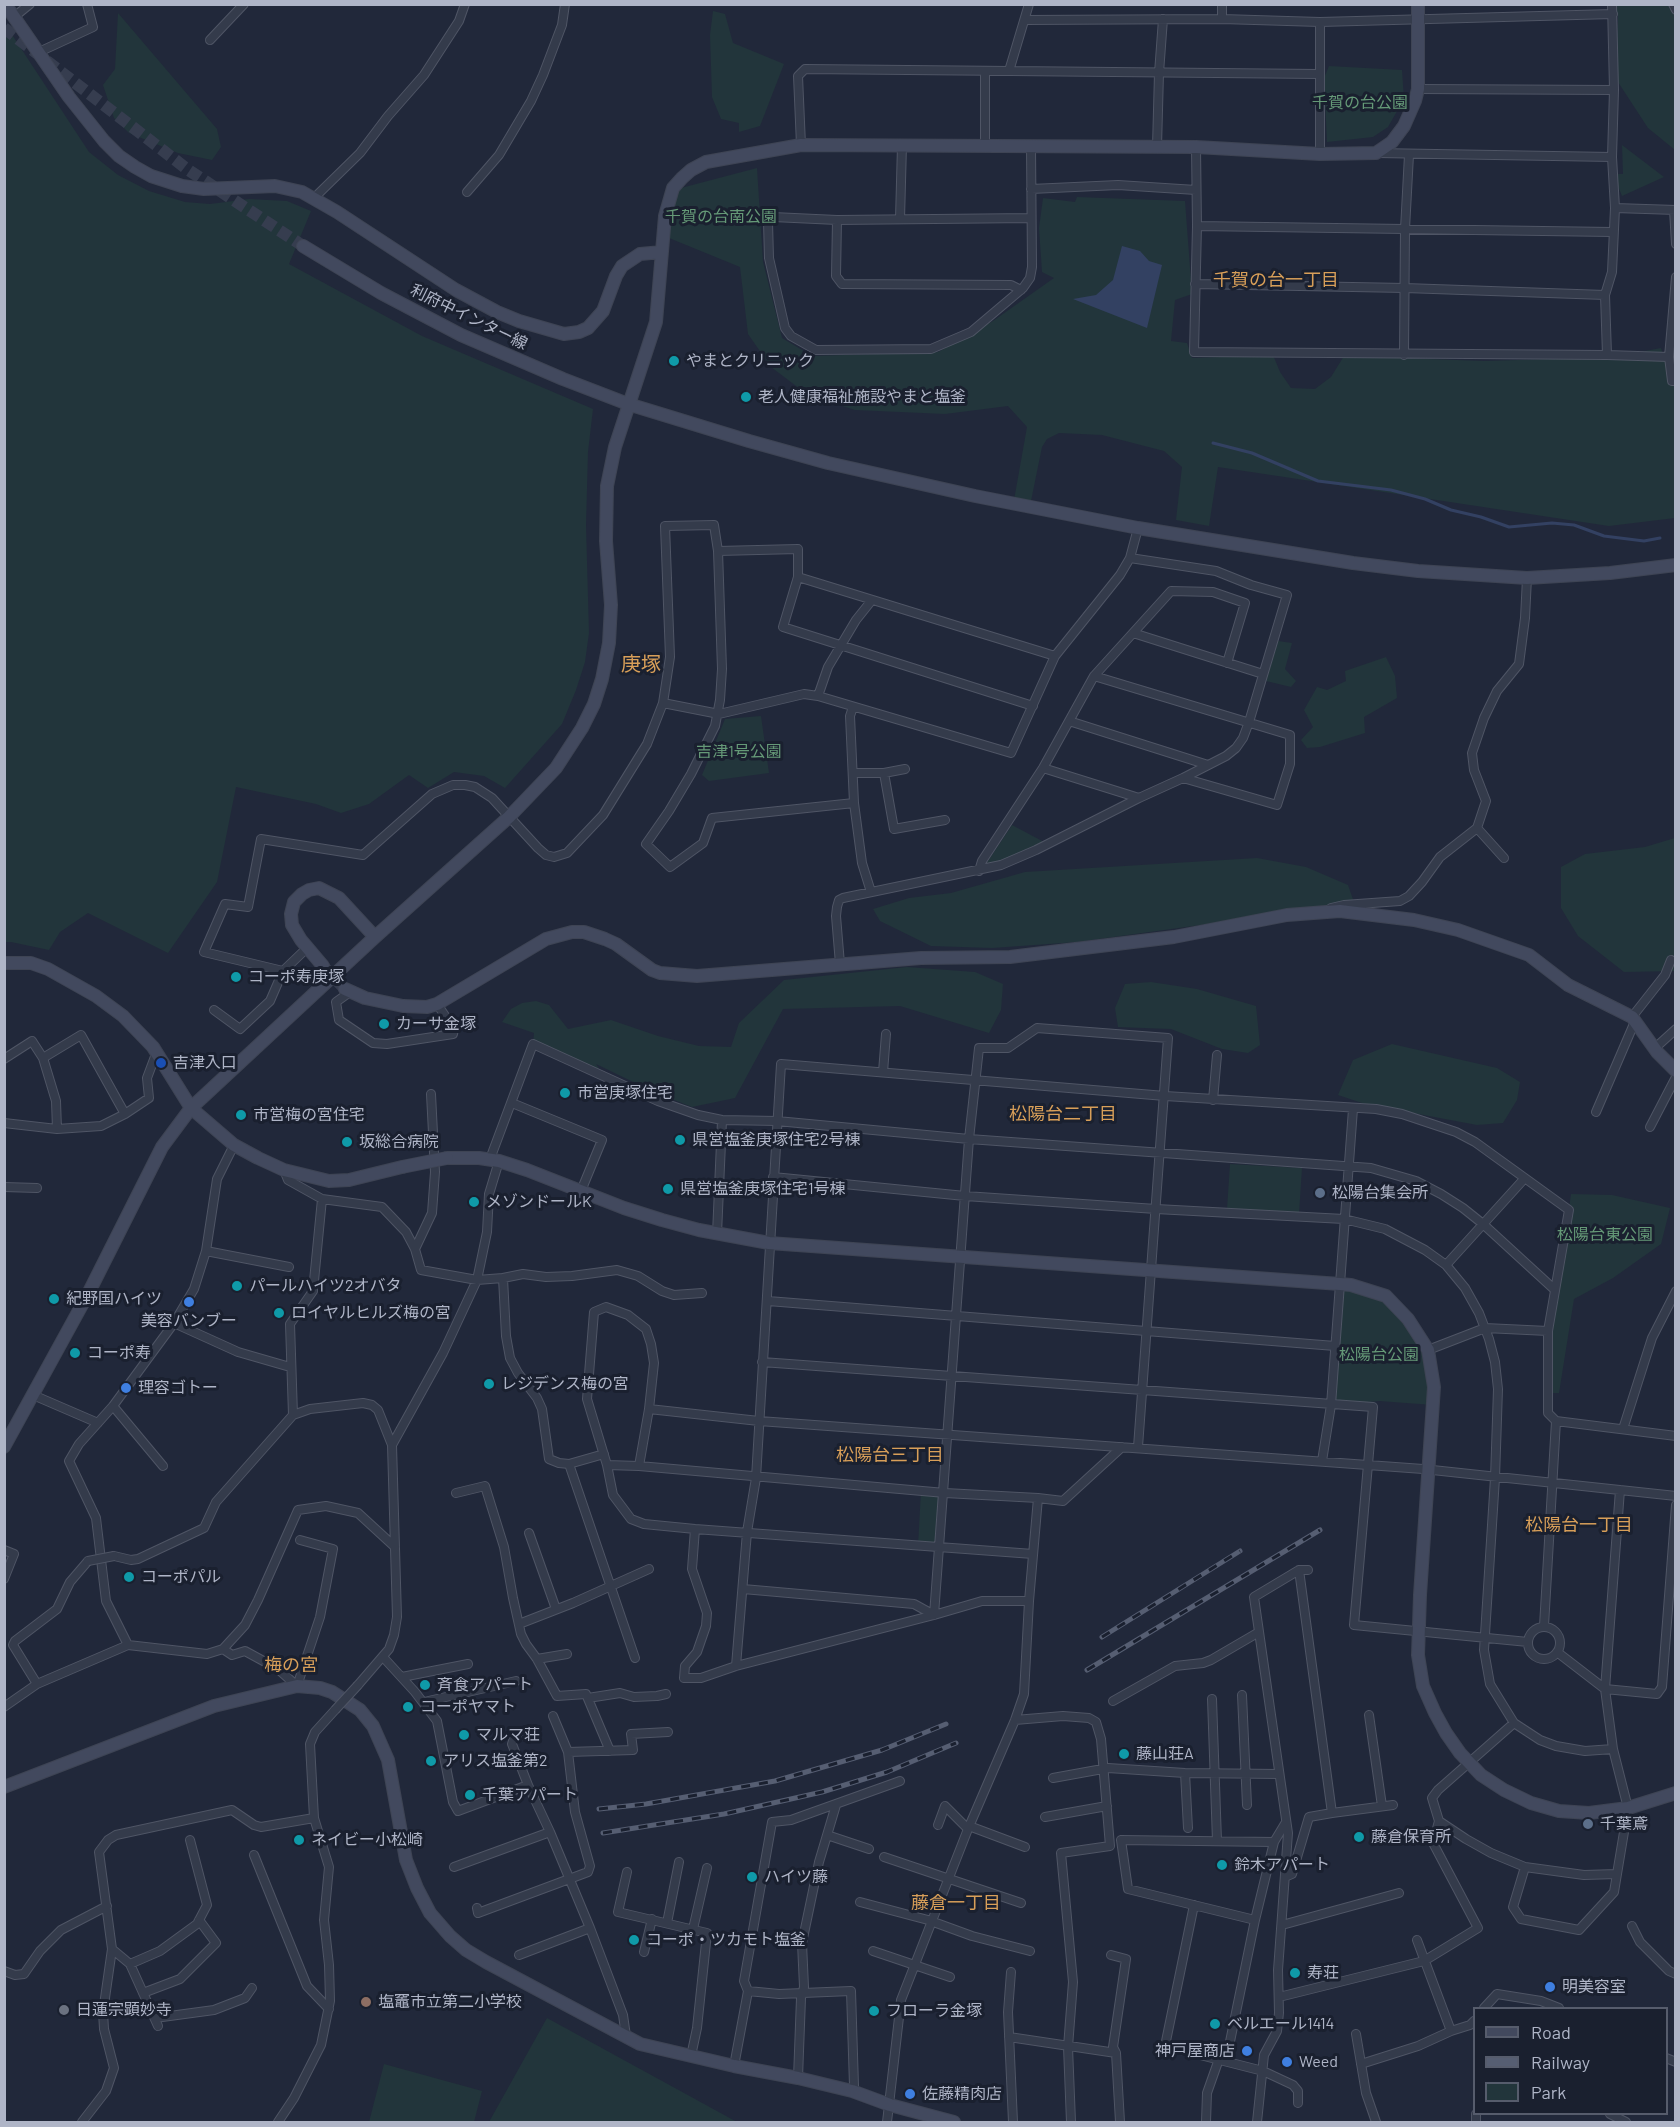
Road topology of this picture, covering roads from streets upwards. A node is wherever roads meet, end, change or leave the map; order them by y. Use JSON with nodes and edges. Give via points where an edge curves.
{"nodes":[{"id":1,"x":5,"y":4,"type":"edge"},
{"id":2,"x":30,"y":4,"type":"edge"},
{"id":3,"x":87,"y":4,"type":"edge"},
{"id":4,"x":465,"y":4,"type":"edge"},
{"id":5,"x":565,"y":4,"type":"edge"},
{"id":6,"x":1029,"y":4,"type":"edge"},
{"id":7,"x":1222,"y":4,"type":"edge"},
{"id":8,"x":1418,"y":4,"type":"edge"},
{"id":9,"x":1673,"y":4,"type":"edge"},
{"id":10,"x":242,"y":5,"type":"edge"},
{"id":11,"x":1613,"y":9,"type":"edge"},
{"id":12,"x":1676,"y":10,"type":"edge"},
{"id":13,"x":14,"y":17,"type":"junction"},
{"id":14,"x":1163,"y":19,"type":"junction"},
{"id":15,"x":1222,"y":19,"type":"junction"},
{"id":16,"x":1025,"y":20,"type":"junction"},
{"id":17,"x":1418,"y":20,"type":"junction"},
{"id":18,"x":1320,"y":22,"type":"junction"},
{"id":19,"x":210,"y":40,"type":"dead end"},
{"id":20,"x":39,"y":52,"type":"junction"},
{"id":21,"x":985,"y":71,"type":"junction"},
{"id":22,"x":1009,"y":71,"type":"junction"},
{"id":23,"x":1158,"y":73,"type":"junction"},
{"id":24,"x":1319,"y":74,"type":"junction"},
{"id":25,"x":1418,"y":89,"type":"junction"},
{"id":26,"x":1614,"y":90,"type":"junction"},
{"id":27,"x":801,"y":145,"type":"junction"},
{"id":28,"x":903,"y":145,"type":"junction"},
{"id":29,"x":985,"y":145,"type":"junction"},
{"id":30,"x":1031,"y":146,"type":"junction"},
{"id":31,"x":1156,"y":147,"type":"junction"},
{"id":32,"x":1196,"y":147,"type":"junction"},
{"id":33,"x":1376,"y":153,"type":"junction"},
{"id":34,"x":1320,"y":154,"type":"junction"},
{"id":35,"x":1409,"y":155,"type":"junction"},
{"id":36,"x":1612,"y":157,"type":"junction"},
{"id":37,"x":1031,"y":189,"type":"junction"},
{"id":38,"x":1196,"y":190,"type":"junction"},
{"id":39,"x":467,"y":192,"type":"dead end"},
{"id":40,"x":314,"y":198,"type":"junction"},
{"id":41,"x":1615,"y":208,"type":"junction"},
{"id":42,"x":1675,"y":210,"type":"edge"},
{"id":43,"x":1031,"y":218,"type":"junction"},
{"id":44,"x":900,"y":219,"type":"junction"},
{"id":45,"x":837,"y":220,"type":"junction"},
{"id":46,"x":1197,"y":226,"type":"junction"},
{"id":47,"x":1405,"y":229,"type":"junction"},
{"id":48,"x":1612,"y":232,"type":"junction"},
{"id":49,"x":1676,"y":244,"type":"edge"},
{"id":50,"x":303,"y":246,"type":"tunnel mouth"},
{"id":51,"x":662,"y":252,"type":"junction"},
{"id":52,"x":1676,"y":277,"type":"edge"},
{"id":53,"x":1195,"y":284,"type":"junction"},
{"id":54,"x":1405,"y":288,"type":"junction"},
{"id":55,"x":1021,"y":290,"type":"junction"},
{"id":56,"x":1605,"y":295,"type":"junction"},
{"id":57,"x":1404,"y":355,"type":"junction"},
{"id":58,"x":1607,"y":355,"type":"junction"},
{"id":59,"x":1669,"y":357,"type":"junction"},
{"id":60,"x":1676,"y":381,"type":"edge"},
{"id":61,"x":628,"y":404,"type":"junction"},
{"id":62,"x":1138,"y":528,"type":"junction"},
{"id":63,"x":718,"y":551,"type":"junction"},
{"id":64,"x":1130,"y":558,"type":"junction"},
{"id":65,"x":1676,"y":565,"type":"edge"},
{"id":66,"x":798,"y":577,"type":"junction"},
{"id":67,"x":1527,"y":578,"type":"junction"},
{"id":68,"x":872,"y":600,"type":"junction"},
{"id":69,"x":1133,"y":633,"type":"junction"},
{"id":70,"x":840,"y":646,"type":"junction"},
{"id":71,"x":1055,"y":656,"type":"junction"},
{"id":72,"x":1227,"y":663,"type":"junction"},
{"id":73,"x":1263,"y":674,"type":"junction"},
{"id":74,"x":1094,"y":676,"type":"junction"},
{"id":75,"x":818,"y":696,"type":"junction"},
{"id":76,"x":663,"y":703,"type":"junction"},
{"id":77,"x":1032,"y":706,"type":"junction"},
{"id":78,"x":853,"y":707,"type":"junction"},
{"id":79,"x":719,"y":714,"type":"junction"},
{"id":80,"x":1069,"y":721,"type":"junction"},
{"id":81,"x":1249,"y":722,"type":"junction"},
{"id":82,"x":1208,"y":765,"type":"junction"},
{"id":83,"x":1043,"y":768,"type":"junction"},
{"id":84,"x":905,"y":769,"type":"dead end"},
{"id":85,"x":853,"y":773,"type":"junction"},
{"id":86,"x":884,"y":773,"type":"junction"},
{"id":87,"x":1183,"y":778,"type":"junction"},
{"id":88,"x":1139,"y":798,"type":"junction"},
{"id":89,"x":854,"y":803,"type":"junction"},
{"id":90,"x":509,"y":817,"type":"junction"},
{"id":91,"x":945,"y":820,"type":"dead end"},
{"id":92,"x":1477,"y":828,"type":"junction"},
{"id":93,"x":1504,"y":858,"type":"dead end"},
{"id":94,"x":979,"y":871,"type":"junction"},
{"id":95,"x":871,"y":892,"type":"junction"},
{"id":96,"x":1319,"y":912,"type":"junction"},
{"id":97,"x":375,"y":937,"type":"junction"},
{"id":98,"x":307,"y":948,"type":"junction"},
{"id":99,"x":1671,"y":960,"type":"dead end"},
{"id":100,"x":4,"y":963,"type":"edge"},
{"id":101,"x":840,"y":964,"type":"junction"},
{"id":102,"x":323,"y":966,"type":"tunnel mouth"},
{"id":103,"x":283,"y":971,"type":"junction"},
{"id":104,"x":347,"y":990,"type":"joint"},
{"id":105,"x":437,"y":1004,"type":"junction"},
{"id":106,"x":214,"y":1010,"type":"dead end"},
{"id":107,"x":1634,"y":1020,"type":"junction"},
{"id":108,"x":1676,"y":1029,"type":"edge"},
{"id":109,"x":886,"y":1035,"type":"dead end"},
{"id":110,"x":1655,"y":1048,"type":"junction"},
{"id":111,"x":156,"y":1054,"type":"junction"},
{"id":112,"x":1217,"y":1055,"type":"dead end"},
{"id":113,"x":43,"y":1058,"type":"junction"},
{"id":114,"x":4,"y":1059,"type":"edge"},
{"id":115,"x":1676,"y":1071,"type":"edge"},
{"id":116,"x":884,"y":1072,"type":"junction"},
{"id":117,"x":1676,"y":1077,"type":"edge"},
{"id":118,"x":974,"y":1081,"type":"junction"},
{"id":119,"x":431,"y":1094,"type":"dead end"},
{"id":120,"x":1165,"y":1096,"type":"junction"},
{"id":121,"x":1213,"y":1100,"type":"junction"},
{"id":122,"x":512,"y":1103,"type":"junction"},
{"id":123,"x":191,"y":1108,"type":"junction"},
{"id":124,"x":1353,"y":1109,"type":"junction"},
{"id":125,"x":1596,"y":1112,"type":"dead end"},
{"id":126,"x":125,"y":1114,"type":"junction"},
{"id":127,"x":722,"y":1120,"type":"junction"},
{"id":128,"x":777,"y":1121,"type":"junction"},
{"id":129,"x":4,"y":1123,"type":"edge"},
{"id":130,"x":1650,"y":1127,"type":"dead end"},
{"id":131,"x":57,"y":1129,"type":"junction"},
{"id":132,"x":969,"y":1139,"type":"junction"},
{"id":133,"x":234,"y":1145,"type":"junction"},
{"id":134,"x":1160,"y":1153,"type":"junction"},
{"id":135,"x":495,"y":1160,"type":"junction"},
{"id":136,"x":1349,"y":1166,"type":"junction"},
{"id":137,"x":284,"y":1170,"type":"junction"},
{"id":138,"x":773,"y":1177,"type":"junction"},
{"id":139,"x":1524,"y":1179,"type":"junction"},
{"id":140,"x":4,"y":1187,"type":"edge"},
{"id":141,"x":37,"y":1188,"type":"dead end"},
{"id":142,"x":581,"y":1191,"type":"junction"},
{"id":143,"x":965,"y":1196,"type":"junction"},
{"id":144,"x":322,"y":1199,"type":"junction"},
{"id":145,"x":1156,"y":1209,"type":"junction"},
{"id":146,"x":1344,"y":1220,"type":"junction"},
{"id":147,"x":1483,"y":1224,"type":"junction"},
{"id":148,"x":717,"y":1234,"type":"junction"},
{"id":149,"x":769,"y":1243,"type":"junction"},
{"id":150,"x":415,"y":1249,"type":"junction"},
{"id":151,"x":206,"y":1251,"type":"junction"},
{"id":152,"x":961,"y":1258,"type":"junction"},
{"id":153,"x":1446,"y":1265,"type":"junction"},
{"id":154,"x":289,"y":1267,"type":"dead end"},
{"id":155,"x":1152,"y":1271,"type":"junction"},
{"id":156,"x":503,"y":1278,"type":"junction"},
{"id":157,"x":477,"y":1280,"type":"junction"},
{"id":158,"x":1340,"y":1284,"type":"junction"},
{"id":159,"x":1555,"y":1290,"type":"junction"},
{"id":160,"x":1676,"y":1291,"type":"edge"},
{"id":161,"x":702,"y":1293,"type":"dead end"},
{"id":162,"x":768,"y":1301,"type":"junction"},
{"id":163,"x":956,"y":1315,"type":"junction"},
{"id":164,"x":174,"y":1323,"type":"junction"},
{"id":165,"x":1485,"y":1328,"type":"junction"},
{"id":166,"x":1548,"y":1331,"type":"junction"},
{"id":167,"x":1147,"y":1333,"type":"junction"},
{"id":168,"x":1335,"y":1347,"type":"junction"},
{"id":169,"x":1428,"y":1350,"type":"junction"},
{"id":170,"x":762,"y":1362,"type":"junction"},
{"id":171,"x":290,"y":1367,"type":"junction"},
{"id":172,"x":953,"y":1374,"type":"junction"},
{"id":173,"x":1143,"y":1390,"type":"junction"},
{"id":174,"x":33,"y":1395,"type":"junction"},
{"id":175,"x":1331,"y":1405,"type":"junction"},
{"id":176,"x":113,"y":1406,"type":"junction"},
{"id":177,"x":649,"y":1409,"type":"junction"},
{"id":178,"x":293,"y":1415,"type":"junction"},
{"id":179,"x":759,"y":1421,"type":"junction"},
{"id":180,"x":1556,"y":1421,"type":"junction"},
{"id":181,"x":98,"y":1423,"type":"junction"},
{"id":182,"x":1623,"y":1429,"type":"junction"},
{"id":183,"x":949,"y":1434,"type":"junction"},
{"id":184,"x":1676,"y":1436,"type":"edge"},
{"id":185,"x":392,"y":1445,"type":"junction"},
{"id":186,"x":4,"y":1447,"type":"edge"},
{"id":187,"x":1122,"y":1447,"type":"junction"},
{"id":188,"x":1138,"y":1448,"type":"junction"},
{"id":189,"x":604,"y":1454,"type":"junction"},
{"id":190,"x":1322,"y":1461,"type":"junction"},
{"id":191,"x":569,"y":1464,"type":"junction"},
{"id":192,"x":607,"y":1465,"type":"junction"},
{"id":193,"x":1369,"y":1465,"type":"junction"},
{"id":194,"x":163,"y":1466,"type":"dead end"},
{"id":195,"x":639,"y":1466,"type":"junction"},
{"id":196,"x":1428,"y":1469,"type":"junction"},
{"id":197,"x":756,"y":1478,"type":"junction"},
{"id":198,"x":1495,"y":1478,"type":"junction"},
{"id":199,"x":1553,"y":1482,"type":"junction"},
{"id":200,"x":1620,"y":1490,"type":"junction"},
{"id":201,"x":456,"y":1492,"type":"dead end"},
{"id":202,"x":945,"y":1493,"type":"junction"},
{"id":203,"x":1676,"y":1496,"type":"edge"},
{"id":204,"x":1038,"y":1498,"type":"junction"},
{"id":205,"x":1676,"y":1505,"type":"edge"},
{"id":206,"x":695,"y":1529,"type":"junction"},
{"id":207,"x":747,"y":1532,"type":"junction"},
{"id":208,"x":529,"y":1533,"type":"dead end"},
{"id":209,"x":300,"y":1540,"type":"dead end"},
{"id":210,"x":395,"y":1547,"type":"junction"},
{"id":211,"x":940,"y":1548,"type":"junction"},
{"id":212,"x":4,"y":1550,"type":"edge"},
{"id":213,"x":1033,"y":1554,"type":"junction"},
{"id":214,"x":650,"y":1569,"type":"dead end"},
{"id":215,"x":4,"y":1579,"type":"edge"},
{"id":216,"x":610,"y":1587,"type":"junction"},
{"id":217,"x":743,"y":1589,"type":"junction"},
{"id":218,"x":1029,"y":1601,"type":"junction"},
{"id":219,"x":556,"y":1609,"type":"junction"},
{"id":220,"x":934,"y":1615,"type":"junction"},
{"id":221,"x":519,"y":1624,"type":"junction"},
{"id":222,"x":1544,"y":1626,"type":"junction"},
{"id":223,"x":1259,"y":1632,"type":"junction"},
{"id":224,"x":1419,"y":1632,"type":"junction"},
{"id":225,"x":1485,"y":1639,"type":"junction"},
{"id":226,"x":1528,"y":1642,"type":"junction"},
{"id":227,"x":128,"y":1645,"type":"junction"},
{"id":228,"x":223,"y":1649,"type":"junction"},
{"id":229,"x":1557,"y":1652,"type":"junction"},
{"id":230,"x":567,"y":1654,"type":"dead end"},
{"id":231,"x":383,"y":1657,"type":"junction"},
{"id":232,"x":635,"y":1658,"type":"dead end"},
{"id":233,"x":537,"y":1659,"type":"junction"},
{"id":234,"x":468,"y":1664,"type":"dead end"},
{"id":235,"x":736,"y":1666,"type":"junction"},
{"id":236,"x":402,"y":1677,"type":"junction"},
{"id":237,"x":516,"y":1681,"type":"dead end"},
{"id":238,"x":37,"y":1684,"type":"junction"},
{"id":239,"x":297,"y":1686,"type":"junction"},
{"id":240,"x":1605,"y":1689,"type":"junction"},
{"id":241,"x":666,"y":1694,"type":"dead end"},
{"id":242,"x":1242,"y":1695,"type":"dead end"},
{"id":243,"x":588,"y":1698,"type":"junction"},
{"id":244,"x":1212,"y":1699,"type":"dead end"},
{"id":245,"x":1113,"y":1701,"type":"dead end"},
{"id":246,"x":424,"y":1702,"type":"junction"},
{"id":247,"x":4,"y":1707,"type":"edge"},
{"id":248,"x":1369,"y":1715,"type":"dead end"},
{"id":249,"x":553,"y":1716,"type":"dead end"},
{"id":250,"x":1015,"y":1720,"type":"junction"},
{"id":251,"x":1514,"y":1723,"type":"junction"},
{"id":252,"x":533,"y":1732,"type":"dead end"},
{"id":253,"x":668,"y":1732,"type":"dead end"},
{"id":254,"x":1613,"y":1749,"type":"junction"},
{"id":255,"x":610,"y":1751,"type":"junction"},
{"id":256,"x":568,"y":1752,"type":"junction"},
{"id":257,"x":1469,"y":1762,"type":"junction"},
{"id":258,"x":1103,"y":1770,"type":"junction"},
{"id":259,"x":1185,"y":1773,"type":"junction"},
{"id":260,"x":1216,"y":1773,"type":"junction"},
{"id":261,"x":1246,"y":1774,"type":"junction"},
{"id":262,"x":1279,"y":1774,"type":"junction"},
{"id":263,"x":1053,"y":1778,"type":"dead end"},
{"id":264,"x":900,"y":1781,"type":"dead end"},
{"id":265,"x":528,"y":1785,"type":"junction"},
{"id":266,"x":4,"y":1787,"type":"edge"},
{"id":267,"x":1676,"y":1793,"type":"edge"},
{"id":268,"x":836,"y":1805,"type":"junction"},
{"id":269,"x":1247,"y":1805,"type":"dead end"},
{"id":270,"x":1393,"y":1805,"type":"dead end"},
{"id":271,"x":1107,"y":1806,"type":"junction"},
{"id":272,"x":1382,"y":1806,"type":"junction"},
{"id":273,"x":1628,"y":1808,"type":"junction"},
{"id":274,"x":1332,"y":1813,"type":"junction"},
{"id":275,"x":1045,"y":1817,"type":"dead end"},
{"id":276,"x":314,"y":1818,"type":"junction"},
{"id":277,"x":1286,"y":1821,"type":"junction"},
{"id":278,"x":1439,"y":1821,"type":"junction"},
{"id":279,"x":938,"y":1825,"type":"dead end"},
{"id":280,"x":969,"y":1827,"type":"junction"},
{"id":281,"x":1188,"y":1828,"type":"dead end"},
{"id":282,"x":550,"y":1832,"type":"junction"},
{"id":283,"x":827,"y":1835,"type":"junction"},
{"id":284,"x":190,"y":1840,"type":"dead end"},
{"id":285,"x":1217,"y":1841,"type":"junction"},
{"id":286,"x":1274,"y":1842,"type":"junction"},
{"id":287,"x":1025,"y":1847,"type":"dead end"},
{"id":288,"x":869,"y":1849,"type":"dead end"},
{"id":289,"x":254,"y":1855,"type":"dead end"},
{"id":290,"x":884,"y":1857,"type":"dead end"},
{"id":291,"x":679,"y":1862,"type":"dead end"},
{"id":292,"x":454,"y":1867,"type":"dead end"},
{"id":293,"x":1525,"y":1867,"type":"junction"},
{"id":294,"x":707,"y":1868,"type":"dead end"},
{"id":295,"x":627,"y":1872,"type":"dead end"},
{"id":296,"x":1617,"y":1874,"type":"junction"},
{"id":297,"x":1285,"y":1877,"type":"junction"},
{"id":298,"x":570,"y":1880,"type":"junction"},
{"id":299,"x":949,"y":1880,"type":"junction"},
{"id":300,"x":1399,"y":1893,"type":"dead end"},
{"id":301,"x":860,"y":1902,"type":"dead end"},
{"id":302,"x":1021,"y":1903,"type":"dead end"},
{"id":303,"x":1194,"y":1905,"type":"junction"},
{"id":304,"x":107,"y":1906,"type":"junction"},
{"id":305,"x":477,"y":1908,"type":"dead end"},
{"id":306,"x":652,"y":1919,"type":"junction"},
{"id":307,"x":199,"y":1920,"type":"junction"},
{"id":308,"x":1255,"y":1920,"type":"junction"},
{"id":309,"x":667,"y":1923,"type":"junction"},
{"id":310,"x":932,"y":1923,"type":"junction"},
{"id":311,"x":1282,"y":1925,"type":"junction"},
{"id":312,"x":1632,"y":1926,"type":"dead end"},
{"id":313,"x":590,"y":1928,"type":"junction"},
{"id":314,"x":693,"y":1929,"type":"junction"},
{"id":315,"x":1417,"y":1940,"type":"dead end"},
{"id":316,"x":112,"y":1949,"type":"junction"},
{"id":317,"x":873,"y":1951,"type":"dead end"},
{"id":318,"x":1030,"y":1951,"type":"dead end"},
{"id":319,"x":644,"y":1952,"type":"dead end"},
{"id":320,"x":519,"y":1955,"type":"dead end"},
{"id":321,"x":1111,"y":1955,"type":"dead end"},
{"id":322,"x":1424,"y":1961,"type":"junction"},
{"id":323,"x":915,"y":1964,"type":"junction"},
{"id":324,"x":130,"y":1965,"type":"junction"},
{"id":325,"x":4,"y":1971,"type":"edge"},
{"id":326,"x":1011,"y":1972,"type":"dead end"},
{"id":327,"x":1676,"y":1974,"type":"edge"},
{"id":328,"x":950,"y":1977,"type":"dead end"},
{"id":329,"x":252,"y":1988,"type":"dead end"},
{"id":330,"x":748,"y":1990,"type":"junction"},
{"id":331,"x":143,"y":1993,"type":"junction"},
{"id":332,"x":803,"y":1993,"type":"junction"},
{"id":333,"x":1279,"y":1997,"type":"junction"},
{"id":334,"x":1485,"y":2007,"type":"edge"},
{"id":335,"x":1556,"y":2007,"type":"edge"},
{"id":336,"x":328,"y":2009,"type":"junction"},
{"id":337,"x":1473,"y":2021,"type":"edge"},
{"id":338,"x":1451,"y":2031,"type":"junction"},
{"id":339,"x":1356,"y":2034,"type":"dead end"},
{"id":340,"x":626,"y":2036,"type":"junction"},
{"id":341,"x":1009,"y":2037,"type":"junction"},
{"id":342,"x":1068,"y":2047,"type":"junction"},
{"id":343,"x":1116,"y":2053,"type":"junction"},
{"id":344,"x":691,"y":2056,"type":"junction"},
{"id":345,"x":1223,"y":2060,"type":"junction"},
{"id":346,"x":1361,"y":2064,"type":"junction"},
{"id":347,"x":734,"y":2066,"type":"junction"},
{"id":348,"x":1263,"y":2071,"type":"junction"},
{"id":349,"x":798,"y":2078,"type":"junction"},
{"id":350,"x":852,"y":2091,"type":"junction"},
{"id":351,"x":1298,"y":2103,"type":"dead end"},
{"id":352,"x":890,"y":2105,"type":"junction"},
{"id":353,"x":1612,"y":2115,"type":"edge"},
{"id":354,"x":82,"y":2122,"type":"edge"},
{"id":355,"x":279,"y":2122,"type":"edge"},
{"id":356,"x":887,"y":2122,"type":"edge"},
{"id":357,"x":954,"y":2122,"type":"edge"},
{"id":358,"x":1013,"y":2122,"type":"edge"},
{"id":359,"x":1071,"y":2122,"type":"edge"},
{"id":360,"x":1120,"y":2122,"type":"edge"},
{"id":361,"x":1206,"y":2122,"type":"edge"},
{"id":362,"x":1257,"y":2122,"type":"edge"},
{"id":363,"x":1376,"y":2122,"type":"edge"},
{"id":364,"x":1626,"y":2122,"type":"edge"}],
"edges":[{"from":1,"to":13,"type":"street"},
{"from":2,"to":13,"type":"street"},
{"from":3,"to":20,"type":"street","via":[[93,27]]},
{"from":4,"to":40,"type":"street","via":[[459,21],[424,75],[360,153]]},
{"from":5,"to":39,"type":"street","via":[[562,25],[531,101],[499,155]]},
{"from":6,"to":16,"type":"street"},
{"from":7,"to":15,"type":"street"},
{"from":8,"to":17,"type":"street"},
{"from":9,"to":12,"type":"street"},
{"from":10,"to":19,"type":"street"},
{"from":11,"to":17,"type":"street"},
{"from":11,"to":26,"type":"street"},
{"from":13,"to":20,"type":"street"},
{"from":14,"to":15,"type":"street"},
{"from":14,"to":16,"type":"street"},
{"from":14,"to":23,"type":"street"},
{"from":15,"to":18,"type":"street"},
{"from":16,"to":22,"type":"street"},
{"from":17,"to":18,"type":"street"},
{"from":17,"to":25,"type":"street"},
{"from":18,"to":24,"type":"street"},
{"from":20,"to":40,"type":"street","via":[[104,141],[119,156],[151,176],[204,189],[275,186]]},
{"from":21,"to":22,"type":"street"},
{"from":21,"to":27,"type":"street","via":[[805,69],[798,76]]},
{"from":21,"to":29,"type":"street"},
{"from":22,"to":23,"type":"street"},
{"from":23,"to":24,"type":"street"},
{"from":23,"to":31,"type":"street"},
{"from":24,"to":34,"type":"street"},
{"from":25,"to":26,"type":"street"},
{"from":25,"to":33,"type":"street","via":[[1404,126],[1392,142]]},
{"from":26,"to":36,"type":"street"},
{"from":27,"to":28,"type":"street"},
{"from":27,"to":51,"type":"street","via":[[706,162],[691,170],[673,188],[668,201]]},
{"from":28,"to":29,"type":"street"},
{"from":28,"to":44,"type":"street"},
{"from":29,"to":30,"type":"street"},
{"from":30,"to":31,"type":"street"},
{"from":30,"to":37,"type":"street"},
{"from":31,"to":32,"type":"street"},
{"from":32,"to":34,"type":"street"},
{"from":32,"to":38,"type":"street"},
{"from":33,"to":34,"type":"street"},
{"from":33,"to":35,"type":"street"},
{"from":35,"to":36,"type":"street"},
{"from":35,"to":47,"type":"street"},
{"from":36,"to":41,"type":"street"},
{"from":37,"to":38,"type":"street","via":[[1119,185]]},
{"from":37,"to":43,"type":"street"},
{"from":38,"to":46,"type":"street"},
{"from":40,"to":51,"type":"street","via":[[475,301],[519,321],[564,334],[579,332],[596,321],[616,276],[629,260],[640,254]]},
{"from":41,"to":42,"type":"street"},
{"from":41,"to":48,"type":"street"},
{"from":42,"to":49,"type":"street"},
{"from":43,"to":44,"type":"street"},
{"from":43,"to":55,"type":"street","via":[[1032,267]]},
{"from":44,"to":45,"type":"street"},
{"from":45,"to":55,"type":"street","via":[[836,276],[842,284],[1011,285]]},
{"from":45,"to":55,"type":"street","via":[[773,217],[768,222],[769,258],[785,328],[791,336],[816,350],[931,349],[971,332]]},
{"from":46,"to":47,"type":"street"},
{"from":46,"to":53,"type":"street"},
{"from":47,"to":48,"type":"street"},
{"from":47,"to":54,"type":"street"},
{"from":48,"to":56,"type":"street","via":[[1612,272]]},
{"from":50,"to":61,"type":"street","name":"利府中インター線","via":[[461,335]]},
{"from":51,"to":61,"type":"street","via":[[656,322]]},
{"from":52,"to":59,"type":"street"},
{"from":53,"to":54,"type":"street"},
{"from":53,"to":57,"type":"street","via":[[1194,352]]},
{"from":54,"to":56,"type":"street"},
{"from":54,"to":57,"type":"street"},
{"from":56,"to":58,"type":"street"},
{"from":57,"to":58,"type":"street"},
{"from":58,"to":59,"type":"street"},
{"from":59,"to":60,"type":"street","via":[[1672,381]]},
{"from":61,"to":62,"type":"street","name":"利府中インター線","via":[[828,463]]},
{"from":61,"to":90,"type":"street","via":[[607,486],[611,605],[602,679],[572,746]]},
{"from":62,"to":64,"type":"street"},
{"from":62,"to":67,"type":"street","name":"利府中インター線","via":[[1353,563]]},
{"from":63,"to":66,"type":"street","via":[[798,549]]},
{"from":63,"to":76,"type":"street","via":[[714,525],[665,526],[670,657]]},
{"from":63,"to":79,"type":"street","via":[[722,669]]},
{"from":64,"to":71,"type":"street"},
{"from":64,"to":73,"type":"street","via":[[1216,571],[1287,595]]},
{"from":65,"to":67,"type":"street","name":"利府中インター線"},
{"from":66,"to":68,"type":"street"},
{"from":66,"to":70,"type":"street","via":[[783,627]]},
{"from":67,"to":92,"type":"street","via":[[1519,664],[1497,690],[1472,753],[1486,801]]},
{"from":68,"to":70,"type":"street"},
{"from":68,"to":71,"type":"street"},
{"from":69,"to":72,"type":"street"},
{"from":69,"to":72,"type":"street","via":[[1172,591],[1213,592],[1245,603]]},
{"from":69,"to":74,"type":"street"},
{"from":70,"to":75,"type":"street"},
{"from":70,"to":77,"type":"street"},
{"from":71,"to":77,"type":"street"},
{"from":72,"to":73,"type":"street"},
{"from":73,"to":81,"type":"street"},
{"from":74,"to":80,"type":"street"},
{"from":74,"to":81,"type":"street"},
{"from":75,"to":78,"type":"street"},
{"from":75,"to":79,"type":"street","via":[[804,694]]},
{"from":76,"to":79,"type":"street"},
{"from":76,"to":90,"type":"street","via":[[647,744],[626,781],[603,815],[567,853],[546,855]]},
{"from":77,"to":78,"type":"street","via":[[1011,753]]},
{"from":78,"to":85,"type":"street"},
{"from":79,"to":89,"type":"street","via":[[691,774],[646,844],[670,867],[703,843],[712,818]]},
{"from":80,"to":82,"type":"street"},
{"from":80,"to":83,"type":"street"},
{"from":81,"to":82,"type":"street","via":[[1236,748]]},
{"from":81,"to":87,"type":"street","via":[[1290,735],[1290,764],[1277,805]]},
{"from":82,"to":87,"type":"street"},
{"from":83,"to":88,"type":"street"},
{"from":83,"to":94,"type":"street"},
{"from":84,"to":86,"type":"street"},
{"from":85,"to":86,"type":"street"},
{"from":85,"to":89,"type":"street"},
{"from":86,"to":91,"type":"street","via":[[894,829]]},
{"from":87,"to":88,"type":"street"},
{"from":88,"to":94,"type":"street","via":[[1036,850]]},
{"from":89,"to":95,"type":"street","via":[[862,863]]},
{"from":90,"to":97,"type":"street"},
{"from":90,"to":103,"type":"street","via":[[483,792],[453,785],[432,794],[363,855],[261,839],[248,907],[225,904],[204,952]]},
{"from":92,"to":93,"type":"street"},
{"from":92,"to":96,"type":"street","via":[[1440,857],[1415,889],[1400,901],[1344,905]]},
{"from":94,"to":95,"type":"street"},
{"from":95,"to":101,"type":"street","via":[[839,900],[836,916]]},
{"from":96,"to":101,"type":"street","via":[[1258,919],[1174,937],[1021,956]]},
{"from":96,"to":107,"type":"street","via":[[1414,920],[1458,930],[1529,955],[1568,985]]},
{"from":97,"to":98,"type":"street","via":[[339,898],[319,888],[302,894],[294,902],[291,914],[292,925]]},
{"from":97,"to":123,"type":"street"},
{"from":98,"to":102,"type":"street"},
{"from":98,"to":103,"type":"street"},
{"from":99,"to":107,"type":"street"},
{"from":100,"to":111,"type":"street","via":[[31,963],[67,978],[123,1016]]},
{"from":101,"to":105,"type":"street","via":[[668,975],[652,970],[605,939],[572,932],[546,939]]},
{"from":103,"to":106,"type":"street","via":[[270,1001],[240,1029]]},
{"from":104,"to":105,"type":"street","via":[[403,1006]]},
{"from":104,"to":105,"type":"street","via":[[336,1002],[339,1020],[373,1043],[453,1034],[454,1029]]},
{"from":107,"to":110,"type":"street"},
{"from":107,"to":125,"type":"street"},
{"from":108,"to":110,"type":"street"},
{"from":109,"to":116,"type":"street"},
{"from":110,"to":115,"type":"street"},
{"from":111,"to":123,"type":"street"},
{"from":111,"to":126,"type":"street","via":[[147,1078],[149,1098]]},
{"from":112,"to":121,"type":"street"},
{"from":113,"to":114,"type":"street","via":[[32,1041]]},
{"from":113,"to":126,"type":"street","via":[[81,1035]]},
{"from":113,"to":131,"type":"street","via":[[56,1101]]},
{"from":116,"to":118,"type":"street"},
{"from":116,"to":128,"type":"street","via":[[781,1064]]},
{"from":117,"to":130,"type":"street"},
{"from":118,"to":120,"type":"street"},
{"from":118,"to":120,"type":"street","via":[[979,1048],[1008,1048],[1037,1028],[1168,1038]]},
{"from":118,"to":132,"type":"street"},
{"from":119,"to":150,"type":"street","via":[[435,1172],[432,1213]]},
{"from":120,"to":121,"type":"street"},
{"from":120,"to":134,"type":"street"},
{"from":121,"to":124,"type":"street"},
{"from":122,"to":127,"type":"street","via":[[532,1044],[658,1101]]},
{"from":122,"to":135,"type":"street"},
{"from":122,"to":142,"type":"street","via":[[602,1140]]},
{"from":123,"to":133,"type":"street"},
{"from":123,"to":174,"type":"street","via":[[162,1147]]},
{"from":124,"to":136,"type":"street"},
{"from":124,"to":139,"type":"street","via":[[1402,1114],[1456,1132]]},
{"from":126,"to":131,"type":"street","via":[[101,1126]]},
{"from":127,"to":128,"type":"street"},
{"from":127,"to":148,"type":"street"},
{"from":128,"to":132,"type":"street"},
{"from":128,"to":138,"type":"street"},
{"from":129,"to":131,"type":"street"},
{"from":132,"to":134,"type":"street"},
{"from":132,"to":143,"type":"street"},
{"from":133,"to":137,"type":"street"},
{"from":133,"to":151,"type":"street","via":[[217,1179]]},
{"from":134,"to":136,"type":"street"},
{"from":134,"to":145,"type":"street"},
{"from":135,"to":137,"type":"street","bridge":true,"via":[[447,1158],[329,1181]]},
{"from":135,"to":142,"type":"street"},
{"from":135,"to":157,"type":"street"},
{"from":136,"to":146,"type":"street"},
{"from":136,"to":147,"type":"street","via":[[1416,1181]]},
{"from":137,"to":144,"type":"street","via":[[288,1180]]},
{"from":138,"to":143,"type":"street"},
{"from":138,"to":149,"type":"street"},
{"from":139,"to":147,"type":"street"},
{"from":139,"to":159,"type":"street","via":[[1569,1210]]},
{"from":140,"to":141,"type":"street"},
{"from":142,"to":148,"type":"street","via":[[662,1221]]},
{"from":143,"to":145,"type":"street"},
{"from":143,"to":152,"type":"street"},
{"from":144,"to":150,"type":"street","via":[[382,1207],[406,1232]]},
{"from":144,"to":171,"type":"street","via":[[313,1291],[290,1324]]},
{"from":145,"to":146,"type":"street"},
{"from":145,"to":155,"type":"street"},
{"from":146,"to":153,"type":"street","via":[[1385,1229]]},
{"from":146,"to":158,"type":"street"},
{"from":147,"to":153,"type":"street"},
{"from":147,"to":159,"type":"street"},
{"from":148,"to":149,"type":"street"},
{"from":149,"to":152,"type":"street"},
{"from":149,"to":162,"type":"street"},
{"from":150,"to":157,"type":"street","via":[[421,1270]]},
{"from":151,"to":154,"type":"street"},
{"from":151,"to":164,"type":"street","via":[[194,1289]]},
{"from":152,"to":155,"type":"street"},
{"from":152,"to":163,"type":"street"},
{"from":153,"to":165,"type":"street","via":[[1465,1288]]},
{"from":155,"to":158,"type":"street"},
{"from":155,"to":167,"type":"street"},
{"from":156,"to":157,"type":"street"},
{"from":156,"to":161,"type":"street","via":[[617,1270],[638,1276],[674,1296]]},
{"from":156,"to":191,"type":"street","via":[[510,1358],[542,1409],[549,1459]]},
{"from":157,"to":185,"type":"street","via":[[444,1353]]},
{"from":158,"to":168,"type":"street"},
{"from":158,"to":169,"type":"street","via":[[1386,1296],[1408,1318]]},
{"from":159,"to":166,"type":"street"},
{"from":160,"to":182,"type":"street","via":[[1652,1338]]},
{"from":162,"to":163,"type":"street"},
{"from":162,"to":170,"type":"street"},
{"from":163,"to":167,"type":"street"},
{"from":163,"to":172,"type":"street"},
{"from":164,"to":171,"type":"street","via":[[238,1352]]},
{"from":164,"to":176,"type":"street"},
{"from":165,"to":166,"type":"street"},
{"from":165,"to":169,"type":"street"},
{"from":165,"to":198,"type":"street","via":[[1498,1389]]},
{"from":166,"to":180,"type":"street","via":[[1548,1413]]},
{"from":167,"to":168,"type":"street"},
{"from":167,"to":173,"type":"street"},
{"from":168,"to":175,"type":"street"},
{"from":169,"to":196,"type":"street","via":[[1434,1387]]},
{"from":170,"to":172,"type":"street"},
{"from":170,"to":179,"type":"street"},
{"from":171,"to":178,"type":"street"},
{"from":172,"to":173,"type":"street"},
{"from":172,"to":183,"type":"street"},
{"from":173,"to":175,"type":"street"},
{"from":173,"to":188,"type":"street"},
{"from":174,"to":181,"type":"street"},
{"from":174,"to":186,"type":"street"},
{"from":175,"to":190,"type":"street"},
{"from":175,"to":193,"type":"street","via":[[1373,1407]]},
{"from":176,"to":181,"type":"street"},
{"from":176,"to":194,"type":"street"},
{"from":177,"to":179,"type":"street"},
{"from":177,"to":189,"type":"street","via":[[654,1363],[646,1329],[628,1315],[606,1307],[594,1312],[587,1399]]},
{"from":177,"to":195,"type":"street"},
{"from":178,"to":185,"type":"street","via":[[310,1409],[363,1403],[378,1410]]},
{"from":178,"to":238,"type":"street","bridge":true,"via":[[216,1502],[204,1528],[138,1559],[114,1556],[88,1561],[70,1582],[57,1609],[13,1645]]},
{"from":179,"to":183,"type":"street"},
{"from":179,"to":197,"type":"street"},
{"from":180,"to":182,"type":"street"},
{"from":180,"to":199,"type":"street"},
{"from":181,"to":227,"type":"street","via":[[69,1461],[96,1518],[106,1601]]},
{"from":182,"to":184,"type":"street"},
{"from":183,"to":187,"type":"street"},
{"from":183,"to":202,"type":"street"},
{"from":185,"to":210,"type":"street"},
{"from":187,"to":188,"type":"street"},
{"from":187,"to":204,"type":"street","via":[[1063,1501]]},
{"from":188,"to":190,"type":"street"},
{"from":189,"to":191,"type":"street"},
{"from":189,"to":192,"type":"street"},
{"from":190,"to":193,"type":"street"},
{"from":191,"to":216,"type":"street"},
{"from":192,"to":195,"type":"street"},
{"from":192,"to":206,"type":"street","via":[[613,1495],[631,1519]]},
{"from":193,"to":196,"type":"street"},
{"from":193,"to":224,"type":"street","via":[[1354,1626]]},
{"from":195,"to":197,"type":"street"},
{"from":196,"to":198,"type":"street"},
{"from":196,"to":224,"type":"street"},
{"from":197,"to":202,"type":"street"},
{"from":197,"to":207,"type":"street"},
{"from":198,"to":199,"type":"street"},
{"from":198,"to":225,"type":"street"},
{"from":199,"to":200,"type":"street"},
{"from":199,"to":222,"type":"street"},
{"from":200,"to":203,"type":"street"},
{"from":200,"to":240,"type":"street"},
{"from":201,"to":221,"type":"street","via":[[486,1486],[504,1547]]},
{"from":202,"to":204,"type":"street"},
{"from":202,"to":211,"type":"street"},
{"from":204,"to":213,"type":"street"},
{"from":205,"to":240,"type":"street","via":[[1662,1687],[1657,1694]]},
{"from":206,"to":207,"type":"street"},
{"from":206,"to":235,"type":"street","via":[[692,1569],[707,1613],[697,1652],[685,1666],[684,1678],[701,1678]]},
{"from":207,"to":211,"type":"street"},
{"from":207,"to":217,"type":"street"},
{"from":208,"to":219,"type":"street"},
{"from":209,"to":239,"type":"street","via":[[333,1549],[320,1617]]},
{"from":210,"to":228,"type":"street","via":[[358,1513],[326,1506],[297,1510],[249,1617]]},
{"from":210,"to":231,"type":"street","via":[[397,1617],[389,1649]]},
{"from":211,"to":213,"type":"street"},
{"from":211,"to":220,"type":"street"},
{"from":212,"to":215,"type":"street","via":[[14,1554]]},
{"from":213,"to":218,"type":"street"},
{"from":214,"to":216,"type":"street"},
{"from":216,"to":219,"type":"street"},
{"from":216,"to":232,"type":"street"},
{"from":217,"to":220,"type":"street","via":[[915,1604]]},
{"from":217,"to":235,"type":"street"},
{"from":218,"to":220,"type":"street","via":[[982,1601]]},
{"from":218,"to":250,"type":"street","via":[[1024,1694]]},
{"from":219,"to":221,"type":"street"},
{"from":220,"to":235,"type":"street"},
{"from":221,"to":233,"type":"street"},
{"from":222,"to":226,"type":"street","via":[[1531,1633]]},
{"from":222,"to":229,"type":"street","via":[[1557,1633]]},
{"from":223,"to":245,"type":"street","via":[[1211,1660],[1175,1666]]},
{"from":223,"to":262,"type":"street"},
{"from":223,"to":274,"type":"street","via":[[1254,1597],[1304,1570]]},
{"from":224,"to":225,"type":"street"},
{"from":224,"to":257,"type":"street","via":[[1423,1686],[1446,1733]]},
{"from":225,"to":226,"type":"street"},
{"from":225,"to":251,"type":"street","via":[[1485,1667],[1490,1684]]},
{"from":226,"to":229,"type":"street","via":[[1530,1652],[1539,1658],[1549,1658]]},
{"from":227,"to":228,"type":"street","via":[[207,1654]]},
{"from":227,"to":238,"type":"street"},
{"from":228,"to":239,"type":"street","via":[[232,1655],[245,1651],[278,1669]]},
{"from":229,"to":240,"type":"street"},
{"from":230,"to":233,"type":"street"},
{"from":231,"to":236,"type":"street"},
{"from":231,"to":276,"type":"street","bridge":true,"via":[[315,1732],[310,1744]]},
{"from":233,"to":243,"type":"street","via":[[557,1696],[586,1694]]},
{"from":234,"to":236,"type":"street"},
{"from":236,"to":246,"type":"street"},
{"from":237,"to":246,"type":"street"},
{"from":238,"to":247,"type":"street"},
{"from":239,"to":266,"type":"street","via":[[214,1706]]},
{"from":239,"to":340,"type":"street","via":[[332,1692],[360,1710],[373,1726],[388,1760],[406,1860],[430,1913],[450,1936],[486,1962]]},
{"from":240,"to":254,"type":"street"},
{"from":241,"to":243,"type":"street","via":[[634,1697],[620,1693]]},
{"from":242,"to":261,"type":"street"},
{"from":243,"to":255,"type":"street"},
{"from":244,"to":260,"type":"street"},
{"from":246,"to":265,"type":"street","via":[[437,1721],[458,1811]]},
{"from":248,"to":272,"type":"street"},
{"from":249,"to":256,"type":"street"},
{"from":250,"to":258,"type":"street","via":[[1089,1718],[1096,1722],[1101,1739]]},
{"from":250,"to":280,"type":"street"},
{"from":251,"to":254,"type":"street","via":[[1556,1746],[1585,1751]]},
{"from":251,"to":257,"type":"street"},
{"from":252,"to":265,"type":"street","via":[[514,1738],[512,1744]]},
{"from":253,"to":255,"type":"street","via":[[631,1734],[633,1750]]},
{"from":254,"to":273,"type":"street"},
{"from":255,"to":256,"type":"street"},
{"from":256,"to":298,"type":"street","via":[[575,1812],[590,1866],[588,1872]]},
{"from":257,"to":273,"type":"street","via":[[1504,1790],[1540,1806],[1589,1813]]},
{"from":257,"to":278,"type":"street","via":[[1432,1798]]},
{"from":258,"to":259,"type":"street"},
{"from":258,"to":263,"type":"street"},
{"from":258,"to":271,"type":"street"},
{"from":259,"to":260,"type":"street"},
{"from":259,"to":281,"type":"street"},
{"from":260,"to":261,"type":"street"},
{"from":260,"to":285,"type":"street"},
{"from":261,"to":262,"type":"street"},
{"from":261,"to":269,"type":"street"},
{"from":262,"to":277,"type":"street"},
{"from":264,"to":268,"type":"street"},
{"from":265,"to":282,"type":"street"},
{"from":267,"to":273,"type":"street"},
{"from":268,"to":283,"type":"street"},
{"from":268,"to":330,"type":"street","via":[[772,1822],[744,1981]]},
{"from":270,"to":272,"type":"street"},
{"from":271,"to":275,"type":"street"},
{"from":271,"to":342,"type":"street","via":[[1110,1846],[1061,1852],[1073,1982]]},
{"from":272,"to":274,"type":"street"},
{"from":273,"to":296,"type":"street"},
{"from":274,"to":297,"type":"street","via":[[1309,1817],[1292,1874]]},
{"from":276,"to":304,"type":"street","via":[[261,1827],[232,1810],[116,1835],[99,1852]]},
{"from":276,"to":336,"type":"street","via":[[330,1867],[324,1920]]},
{"from":277,"to":286,"type":"street"},
{"from":277,"to":297,"type":"street"},
{"from":278,"to":293,"type":"street","via":[[1483,1849]]},
{"from":278,"to":322,"type":"street","via":[[1433,1842],[1478,1928]]},
{"from":279,"to":280,"type":"street","via":[[945,1806]]},
{"from":280,"to":287,"type":"street"},
{"from":280,"to":299,"type":"street"},
{"from":282,"to":292,"type":"street"},
{"from":282,"to":298,"type":"street"},
{"from":283,"to":288,"type":"street"},
{"from":283,"to":332,"type":"street","via":[[802,1943]]},
{"from":284,"to":307,"type":"street","via":[[207,1905]]},
{"from":285,"to":286,"type":"street"},
{"from":285,"to":303,"type":"street","via":[[1121,1840],[1128,1889]]},
{"from":286,"to":308,"type":"street"},
{"from":289,"to":336,"type":"street","via":[[307,1986]]},
{"from":290,"to":299,"type":"street"},
{"from":291,"to":309,"type":"street"},
{"from":293,"to":296,"type":"street","via":[[1572,1874]]},
{"from":293,"to":296,"type":"street","via":[[1513,1907],[1521,1919],[1579,1930],[1614,1892]]},
{"from":294,"to":314,"type":"street"},
{"from":295,"to":306,"type":"street","via":[[618,1912]]},
{"from":297,"to":311,"type":"street"},
{"from":298,"to":305,"type":"street","via":[[478,1913]]},
{"from":298,"to":313,"type":"street"},
{"from":299,"to":302,"type":"street"},
{"from":299,"to":310,"type":"street"},
{"from":300,"to":311,"type":"street"},
{"from":301,"to":310,"type":"street"},
{"from":303,"to":308,"type":"street"},
{"from":303,"to":345,"type":"street","via":[[1165,2046]]},
{"from":304,"to":316,"type":"street"},
{"from":304,"to":325,"type":"street","via":[[61,1930],[24,1974]]},
{"from":306,"to":309,"type":"street"},
{"from":306,"to":319,"type":"street"},
{"from":307,"to":324,"type":"street","via":[[160,1951]]},
{"from":307,"to":331,"type":"street","via":[[216,1943],[180,1979]]},
{"from":308,"to":345,"type":"street"},
{"from":309,"to":314,"type":"street"},
{"from":310,"to":318,"type":"street"},
{"from":310,"to":323,"type":"street"},
{"from":311,"to":333,"type":"street"},
{"from":312,"to":327,"type":"street","via":[[1640,1942]]},
{"from":313,"to":320,"type":"street"},
{"from":313,"to":340,"type":"street","via":[[623,2015]]},
{"from":314,"to":344,"type":"street","via":[[707,1933]]},
{"from":315,"to":322,"type":"street"},
{"from":316,"to":324,"type":"street"},
{"from":316,"to":354,"type":"street","via":[[103,2012],[114,2068],[106,2091]]},
{"from":317,"to":323,"type":"street"},
{"from":321,"to":343,"type":"street","via":[[1126,1959],[1113,2046]]},
{"from":322,"to":333,"type":"street"},
{"from":322,"to":338,"type":"street"},
{"from":323,"to":328,"type":"street"},
{"from":323,"to":352,"type":"street","via":[[901,2000]]},
{"from":324,"to":331,"type":"street"},
{"from":326,"to":341,"type":"street"},
{"from":329,"to":331,"type":"street","via":[[245,1998],[213,2010],[156,2022]]},
{"from":330,"to":332,"type":"street"},
{"from":330,"to":347,"type":"street"},
{"from":332,"to":349,"type":"street"},
{"from":332,"to":350,"type":"street","via":[[851,1991]]},
{"from":333,"to":348,"type":"street","via":[[1276,2031],[1264,2055]]},
{"from":334,"to":335,"type":"street","via":[[1497,1994]]},
{"from":336,"to":355,"type":"street","via":[[321,2044]]},
{"from":337,"to":338,"type":"street"},
{"from":338,"to":346,"type":"street"},
{"from":339,"to":346,"type":"street"},
{"from":340,"to":344,"type":"street","via":[[640,2044]]},
{"from":341,"to":342,"type":"street"},
{"from":341,"to":358,"type":"street"},
{"from":342,"to":343,"type":"street"},
{"from":342,"to":359,"type":"street"},
{"from":343,"to":360,"type":"street"},
{"from":344,"to":347,"type":"street"},
{"from":345,"to":348,"type":"street"},
{"from":345,"to":361,"type":"street","via":[[1207,2093]]},
{"from":346,"to":363,"type":"street"},
{"from":347,"to":349,"type":"street"},
{"from":348,"to":351,"type":"street","via":[[1293,2085],[1298,2091]]},
{"from":348,"to":362,"type":"street"},
{"from":349,"to":350,"type":"street"},
{"from":350,"to":352,"type":"street"},
{"from":352,"to":356,"type":"street"},
{"from":352,"to":357,"type":"street"},
{"from":353,"to":364,"type":"street"}]}
